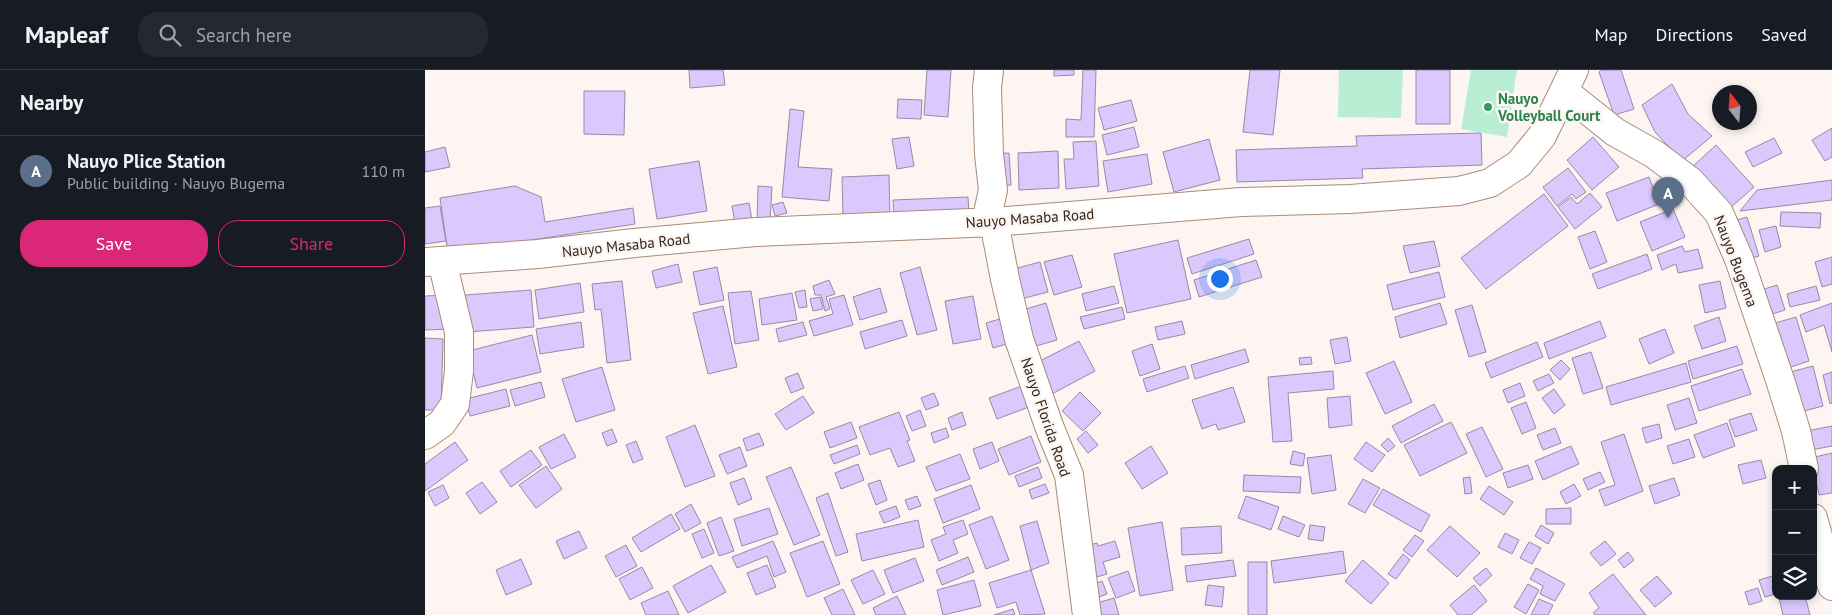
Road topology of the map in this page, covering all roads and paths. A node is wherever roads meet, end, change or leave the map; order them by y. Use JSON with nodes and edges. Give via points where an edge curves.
{"nodes":[{"id":1,"x":989,"y":70,"type":"edge"},
{"id":2,"x":1569,"y":81,"type":"edge"},
{"id":3,"x":990,"y":222,"type":"junction"},
{"id":4,"x":434,"y":262,"type":"edge"},
{"id":5,"x":425,"y":435,"type":"edge"},
{"id":6,"x":1802,"y":465,"type":"edge"},
{"id":7,"x":1817,"y":532,"type":"edge"},
{"id":8,"x":1832,"y":586,"type":"edge"},
{"id":9,"x":1087,"y":615,"type":"edge"}],
"edges":[{"from":1,"to":3,"type":"street","via":[[989,154],[993,190]]},
{"from":2,"to":3,"type":"street","name":"Nauyo Masaba Road","via":[[1542,136],[1519,164],[1490,183],[1459,191],[1241,202]]},
{"from":2,"to":6,"type":"street","name":"Nauyo Bugema","via":[[1615,132],[1654,154],[1690,181],[1719,213],[1739,259],[1780,380],[1796,431]]},
{"from":3,"to":4,"type":"street","name":"Nauyo Masaba Road","via":[[756,232]]},
{"from":3,"to":9,"type":"street","name":"Nauyo Florida Road","via":[[1019,339],[1069,475]]},
{"from":4,"to":5,"type":"street","via":[[459,332],[459,371],[455,404],[442,423]]},
{"from":7,"to":8,"type":"street"}]}
